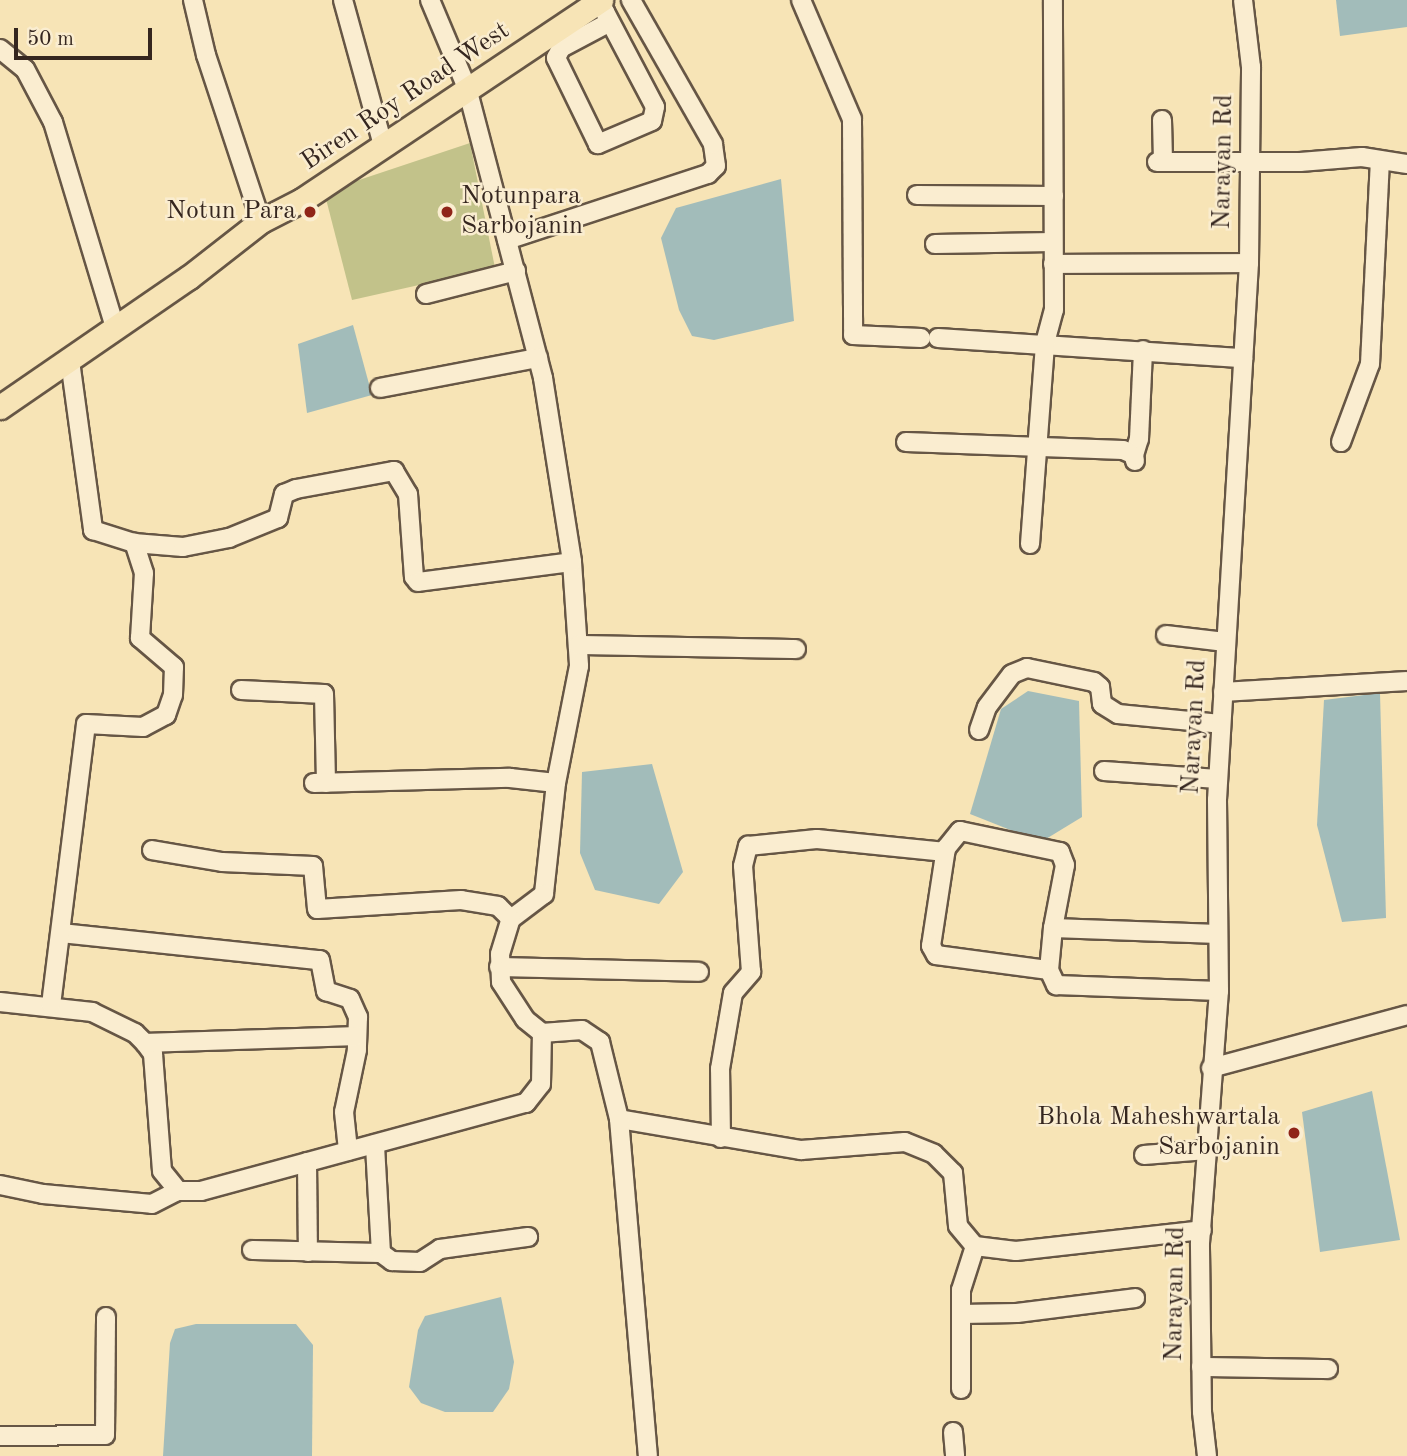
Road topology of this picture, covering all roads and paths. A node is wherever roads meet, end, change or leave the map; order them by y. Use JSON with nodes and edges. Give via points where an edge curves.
{"nodes":[{"id":1,"x":193,"y":0,"type":"edge"},
{"id":2,"x":343,"y":0,"type":"edge"},
{"id":3,"x":430,"y":0,"type":"edge"},
{"id":4,"x":631,"y":0,"type":"edge"},
{"id":5,"x":802,"y":0,"type":"edge"},
{"id":6,"x":1053,"y":0,"type":"edge"},
{"id":7,"x":1243,"y":0,"type":"edge"},
{"id":8,"x":600,"y":1,"type":"edge"},
{"id":9,"x":610,"y":22,"type":"junction"},
{"id":10,"x":0,"y":49,"type":"edge"},
{"id":11,"x":467,"y":88,"type":"junction"},
{"id":12,"x":1161,"y":120,"type":"dead end"},
{"id":13,"x":383,"y":145,"type":"junction"},
{"id":14,"x":1380,"y":160,"type":"junction"},
{"id":15,"x":1249,"y":161,"type":"junction"},
{"id":16,"x":1407,"y":164,"type":"edge"},
{"id":17,"x":917,"y":195,"type":"dead end"},
{"id":18,"x":1054,"y":196,"type":"junction"},
{"id":19,"x":261,"y":221,"type":"junction"},
{"id":20,"x":507,"y":240,"type":"junction"},
{"id":21,"x":1053,"y":242,"type":"junction"},
{"id":22,"x":935,"y":244,"type":"dead end"},
{"id":23,"x":1249,"y":263,"type":"junction"},
{"id":24,"x":1053,"y":264,"type":"junction"},
{"id":25,"x":516,"y":271,"type":"junction"},
{"id":26,"x":426,"y":294,"type":"dead end"},
{"id":27,"x":115,"y":327,"type":"junction"},
{"id":28,"x":1045,"y":343,"type":"junction"},
{"id":29,"x":1143,"y":350,"type":"junction"},
{"id":30,"x":538,"y":358,"type":"junction"},
{"id":31,"x":1242,"y":358,"type":"junction"},
{"id":32,"x":70,"y":361,"type":"junction"},
{"id":33,"x":380,"y":388,"type":"dead end"},
{"id":34,"x":0,"y":407,"type":"edge"},
{"id":35,"x":906,"y":442,"type":"dead end"},
{"id":36,"x":1342,"y":442,"type":"dead end"},
{"id":37,"x":1037,"y":447,"type":"junction"},
{"id":38,"x":134,"y":542,"type":"junction"},
{"id":39,"x":1030,"y":544,"type":"dead end"},
{"id":40,"x":572,"y":562,"type":"junction"},
{"id":41,"x":1166,"y":635,"type":"dead end"},
{"id":42,"x":1225,"y":642,"type":"junction"},
{"id":43,"x":578,"y":645,"type":"junction"},
{"id":44,"x":796,"y":649,"type":"dead end"},
{"id":45,"x":1407,"y":681,"type":"edge"},
{"id":46,"x":241,"y":690,"type":"dead end"},
{"id":47,"x":1223,"y":692,"type":"junction"},
{"id":48,"x":1221,"y":724,"type":"junction"},
{"id":49,"x":979,"y":730,"type":"dead end"},
{"id":50,"x":1104,"y":771,"type":"dead end"},
{"id":51,"x":1218,"y":779,"type":"junction"},
{"id":52,"x":556,"y":783,"type":"junction"},
{"id":53,"x":152,"y":850,"type":"dead end"},
{"id":54,"x":945,"y":852,"type":"junction"},
{"id":55,"x":511,"y":919,"type":"junction"},
{"id":56,"x":1053,"y":928,"type":"junction"},
{"id":57,"x":61,"y":933,"type":"junction"},
{"id":58,"x":1218,"y":934,"type":"junction"},
{"id":59,"x":499,"y":967,"type":"junction"},
{"id":60,"x":1049,"y":970,"type":"junction"},
{"id":61,"x":699,"y":972,"type":"dead end"},
{"id":62,"x":1219,"y":991,"type":"junction"},
{"id":63,"x":0,"y":1002,"type":"edge"},
{"id":64,"x":51,"y":1005,"type":"junction"},
{"id":65,"x":1407,"y":1015,"type":"edge"},
{"id":66,"x":542,"y":1032,"type":"junction"},
{"id":67,"x":357,"y":1036,"type":"junction"},
{"id":68,"x":145,"y":1044,"type":"junction"},
{"id":69,"x":1211,"y":1069,"type":"junction"},
{"id":70,"x":619,"y":1119,"type":"junction"},
{"id":71,"x":720,"y":1138,"type":"junction"},
{"id":72,"x":375,"y":1144,"type":"junction"},
{"id":73,"x":1207,"y":1150,"type":"junction"},
{"id":74,"x":348,"y":1152,"type":"junction"},
{"id":75,"x":1144,"y":1155,"type":"dead end"},
{"id":76,"x":307,"y":1163,"type":"junction"},
{"id":77,"x":0,"y":1185,"type":"edge"},
{"id":78,"x":178,"y":1191,"type":"junction"},
{"id":79,"x":1202,"y":1230,"type":"junction"},
{"id":80,"x":528,"y":1237,"type":"dead end"},
{"id":81,"x":975,"y":1246,"type":"junction"},
{"id":82,"x":252,"y":1250,"type":"dead end"},
{"id":83,"x":308,"y":1252,"type":"junction"},
{"id":84,"x":381,"y":1253,"type":"junction"},
{"id":85,"x":1135,"y":1298,"type":"dead end"},
{"id":86,"x":961,"y":1314,"type":"junction"},
{"id":87,"x":106,"y":1317,"type":"dead end"},
{"id":88,"x":1201,"y":1367,"type":"junction"},
{"id":89,"x":1328,"y":1369,"type":"dead end"},
{"id":90,"x":961,"y":1389,"type":"dead end"},
{"id":91,"x":953,"y":1432,"type":"dead end"},
{"id":92,"x":0,"y":1436,"type":"edge"},
{"id":93,"x":648,"y":1456,"type":"edge"},
{"id":94,"x":955,"y":1456,"type":"edge"},
{"id":95,"x":1207,"y":1456,"type":"edge"}],
"edges":[{"from":1,"to":19,"type":"street","via":[[206,55]]},
{"from":2,"to":13,"type":"street"},
{"from":3,"to":11,"type":"street"},
{"from":4,"to":20,"type":"street","via":[[713,144],[716,166],[708,174]]},
{"from":5,"to":28,"type":"street","via":[[852,119],[853,335]]},
{"from":6,"to":18,"type":"street"},
{"from":7,"to":15,"type":"street","name":"Narayan Rd","via":[[1251,67]]},
{"from":8,"to":9,"type":"street"},
{"from":8,"to":11,"type":"main road","name":"Biren Roy Road West"},
{"from":9,"to":9,"type":"street","via":[[654,114],[652,121],[598,144],[556,58],[561,48]]},
{"from":10,"to":27,"type":"street","via":[[25,69],[53,122]]},
{"from":11,"to":13,"type":"main road","name":"Biren Roy Road West"},
{"from":11,"to":20,"type":"street"},
{"from":12,"to":15,"type":"street","via":[[1160,162]]},
{"from":13,"to":19,"type":"main road","name":"Biren Roy Road West","via":[[302,200]]},
{"from":14,"to":15,"type":"street"},
{"from":14,"to":16,"type":"street"},
{"from":14,"to":36,"type":"street","via":[[1370,364]]},
{"from":15,"to":23,"type":"street","name":"Narayan Rd"},
{"from":17,"to":18,"type":"street"},
{"from":18,"to":21,"type":"street"},
{"from":19,"to":27,"type":"main road","name":"Biren Roy Road West"},
{"from":20,"to":25,"type":"street"},
{"from":21,"to":22,"type":"street"},
{"from":21,"to":24,"type":"street"},
{"from":23,"to":24,"type":"street"},
{"from":23,"to":31,"type":"street","name":"Narayan Rd"},
{"from":24,"to":28,"type":"street","via":[[1054,310]]},
{"from":25,"to":26,"type":"street"},
{"from":25,"to":30,"type":"street"},
{"from":27,"to":32,"type":"main road","name":"Biren Roy Road West"},
{"from":28,"to":29,"type":"street"},
{"from":28,"to":37,"type":"street"},
{"from":29,"to":31,"type":"street"},
{"from":29,"to":37,"type":"street","via":[[1135,458],[1122,450]]},
{"from":30,"to":33,"type":"street"},
{"from":30,"to":40,"type":"street"},
{"from":31,"to":42,"type":"street","name":"Narayan Rd"},
{"from":32,"to":34,"type":"main road","name":"Biren Roy Road West"},
{"from":32,"to":38,"type":"street","via":[[93,530]]},
{"from":35,"to":37,"type":"street"},
{"from":37,"to":39,"type":"street"},
{"from":38,"to":40,"type":"street","via":[[184,547],[229,538],[278,518],[284,494],[296,489],[394,471],[408,494],[418,582]]},
{"from":38,"to":57,"type":"street","via":[[144,573],[141,638],[174,667],[173,695],[166,715],[143,727],[86,724]]},
{"from":40,"to":43,"type":"street"},
{"from":41,"to":42,"type":"street"},
{"from":42,"to":47,"type":"street","name":"Narayan Rd"},
{"from":43,"to":44,"type":"street"},
{"from":43,"to":52,"type":"street","via":[[579,666]]},
{"from":45,"to":47,"type":"street"},
{"from":46,"to":52,"type":"street","via":[[324,694],[320,783],[510,778]]},
{"from":47,"to":48,"type":"street","name":"Narayan Rd"},
{"from":48,"to":49,"type":"street","via":[[1108,710],[1094,682],[1027,668],[1012,674],[987,707]]},
{"from":48,"to":51,"type":"street","name":"Narayan Rd"},
{"from":50,"to":51,"type":"street"},
{"from":51,"to":58,"type":"street","name":"Narayan Rd"},
{"from":52,"to":55,"type":"street","via":[[544,894]]},
{"from":53,"to":55,"type":"street","via":[[222,862],[313,866],[317,909],[461,900],[498,906]]},
{"from":54,"to":56,"type":"street","via":[[951,836],[960,831],[1060,852],[1065,865]]},
{"from":54,"to":60,"type":"street","via":[[933,951]]},
{"from":54,"to":71,"type":"street","via":[[817,839],[748,846],[743,866],[751,972],[733,993],[720,1069]]},
{"from":55,"to":59,"type":"street"},
{"from":56,"to":58,"type":"street"},
{"from":56,"to":60,"type":"street"},
{"from":57,"to":64,"type":"street"},
{"from":57,"to":67,"type":"street","via":[[316,958],[326,991],[355,1005]]},
{"from":58,"to":62,"type":"street","name":"Narayan Rd"},
{"from":59,"to":61,"type":"street"},
{"from":59,"to":66,"type":"street","via":[[501,982],[525,1018]]},
{"from":60,"to":62,"type":"street","via":[[1056,985]]},
{"from":62,"to":69,"type":"street","name":"Narayan Rd"},
{"from":63,"to":64,"type":"street"},
{"from":64,"to":68,"type":"street","via":[[92,1012],[135,1033]]},
{"from":65,"to":69,"type":"street"},
{"from":66,"to":70,"type":"street","via":[[582,1030],[600,1042]]},
{"from":66,"to":72,"type":"street","via":[[541,1084],[526,1103]]},
{"from":67,"to":68,"type":"street"},
{"from":67,"to":74,"type":"street","via":[[346,1090]]},
{"from":68,"to":78,"type":"street","via":[[153,1054],[162,1171]]},
{"from":69,"to":73,"type":"street","name":"Narayan Rd"},
{"from":70,"to":71,"type":"street"},
{"from":70,"to":93,"type":"street"},
{"from":71,"to":81,"type":"street","via":[[801,1150],[905,1142],[925,1150],[953,1173],[958,1226]]},
{"from":72,"to":74,"type":"street"},
{"from":72,"to":84,"type":"street"},
{"from":73,"to":75,"type":"street"},
{"from":73,"to":79,"type":"street","name":"Narayan Rd"},
{"from":74,"to":76,"type":"street"},
{"from":76,"to":78,"type":"street","via":[[201,1191]]},
{"from":76,"to":83,"type":"street"},
{"from":77,"to":78,"type":"street","via":[[43,1195],[152,1204]]},
{"from":79,"to":81,"type":"street","via":[[1016,1251]]},
{"from":79,"to":88,"type":"street","name":"Narayan Rd"},
{"from":80,"to":84,"type":"street","via":[[440,1249],[421,1262],[392,1261]]},
{"from":81,"to":86,"type":"street","via":[[963,1279]]},
{"from":82,"to":83,"type":"street"},
{"from":83,"to":84,"type":"street"},
{"from":85,"to":86,"type":"street","via":[[1017,1313]]},
{"from":86,"to":90,"type":"street"},
{"from":87,"to":92,"type":"street","via":[[105,1435]]},
{"from":88,"to":89,"type":"street"},
{"from":88,"to":95,"type":"street","name":"Narayan Rd"},
{"from":91,"to":94,"type":"street"}]}
